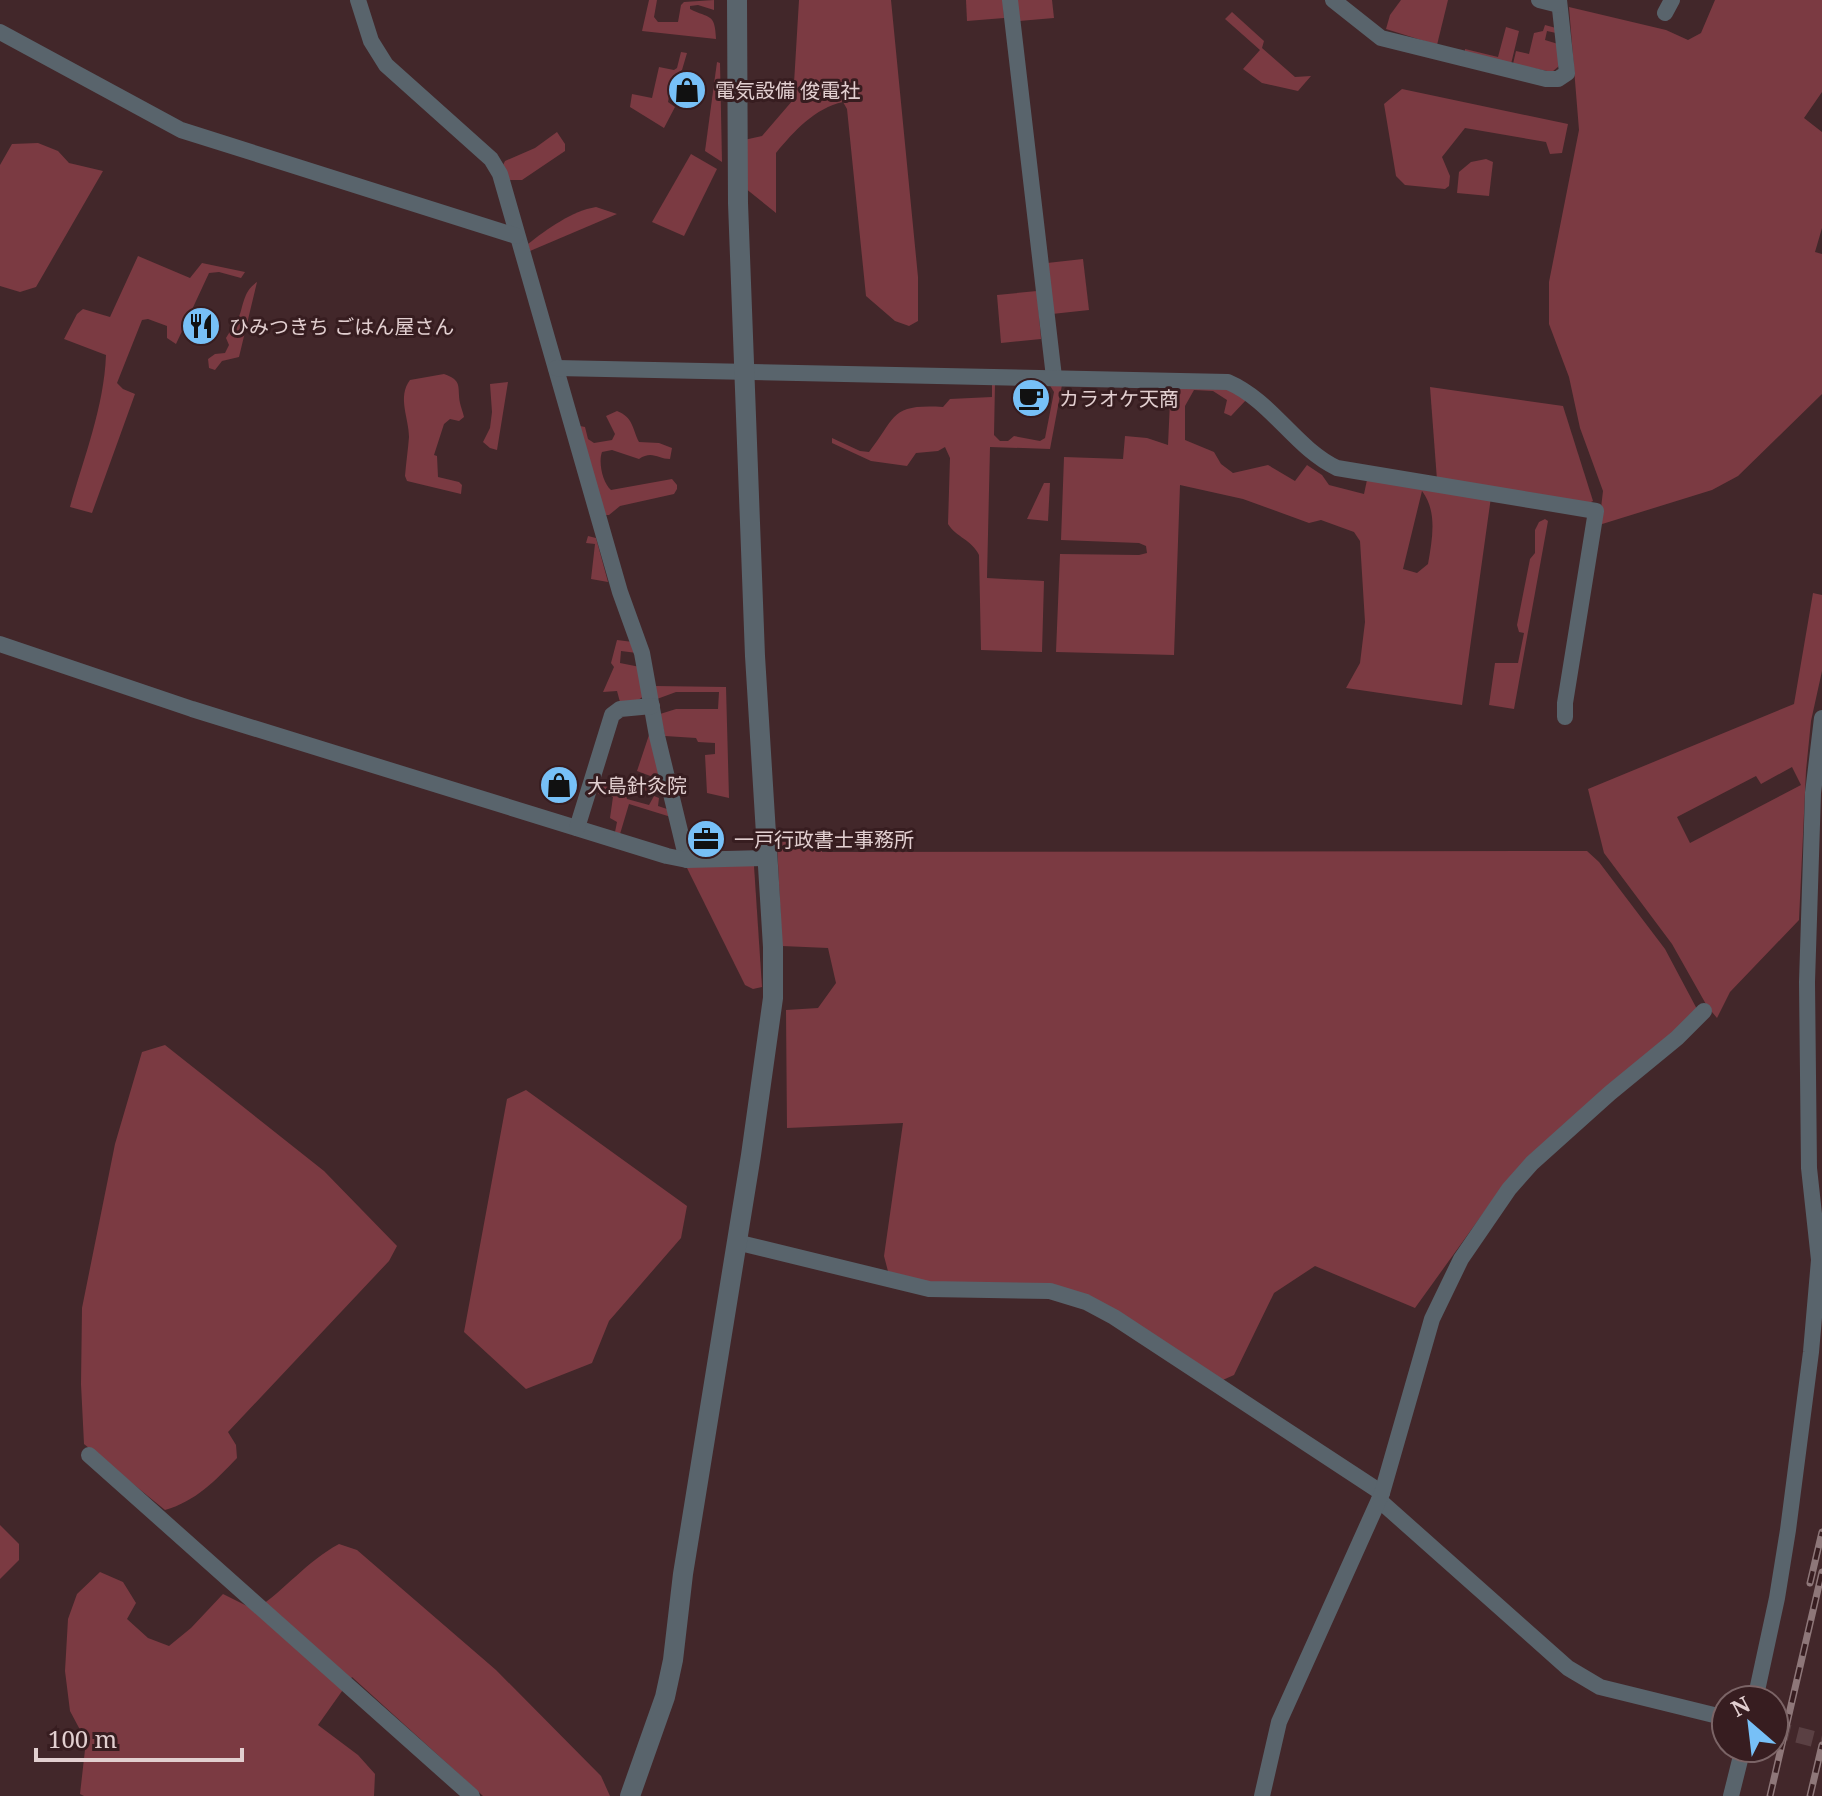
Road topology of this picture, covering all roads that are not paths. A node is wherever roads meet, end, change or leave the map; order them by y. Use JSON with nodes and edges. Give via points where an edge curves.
{"nodes":[{"id":1,"x":358,"y":0,"type":"edge"},
{"id":2,"x":737,"y":0,"type":"edge"},
{"id":3,"x":1010,"y":0,"type":"edge"},
{"id":4,"x":1333,"y":0,"type":"edge"},
{"id":5,"x":1539,"y":0,"type":"edge"},
{"id":6,"x":1559,"y":3,"type":"edge"},
{"id":7,"x":0,"y":32,"type":"edge"},
{"id":8,"x":516,"y":236,"type":"junction"},
{"id":9,"x":556,"y":368,"type":"junction"},
{"id":10,"x":746,"y":372,"type":"junction"},
{"id":11,"x":1054,"y":377,"type":"junction"},
{"id":12,"x":0,"y":644,"type":"edge"},
{"id":13,"x":652,"y":706,"type":"junction"},
{"id":14,"x":1565,"y":717,"type":"dead end"},
{"id":15,"x":1822,"y":718,"type":"edge"},
{"id":16,"x":577,"y":828,"type":"junction"},
{"id":17,"x":768,"y":858,"type":"junction"},
{"id":18,"x":687,"y":860,"type":"junction"},
{"id":19,"x":1704,"y":1011,"type":"dead end"},
{"id":20,"x":736,"y":1242,"type":"junction"},
{"id":21,"x":89,"y":1455,"type":"dead end"},
{"id":22,"x":1380,"y":1496,"type":"junction"},
{"id":23,"x":1758,"y":1684,"type":"edge"},
{"id":24,"x":1710,"y":1714,"type":"edge"},
{"id":25,"x":1739,"y":1764,"type":"edge"},
{"id":26,"x":472,"y":1796,"type":"edge"},
{"id":27,"x":630,"y":1796,"type":"edge"},
{"id":28,"x":1262,"y":1796,"type":"edge"},
{"id":29,"x":1731,"y":1796,"type":"edge"}],
"edges":[{"from":1,"to":8,"type":"street","via":[[371,41],[386,65],[491,159]]},
{"from":2,"to":10,"type":"street"},
{"from":3,"to":11,"type":"street"},
{"from":4,"to":6,"type":"street","via":[[1381,38],[1546,79],[1567,73]]},
{"from":5,"to":6,"type":"street"},
{"from":7,"to":8,"type":"street","via":[[181,130]]},
{"from":8,"to":9,"type":"street"},
{"from":9,"to":10,"type":"street"},
{"from":9,"to":13,"type":"street","via":[[642,653]]},
{"from":10,"to":11,"type":"street"},
{"from":10,"to":17,"type":"street"},
{"from":11,"to":14,"type":"street","via":[[1228,382],[1255,398],[1337,468],[1596,511]]},
{"from":12,"to":16,"type":"street"},
{"from":13,"to":16,"type":"street","via":[[620,709],[612,715]]},
{"from":13,"to":18,"type":"street"},
{"from":15,"to":23,"type":"street","via":[[1813,793],[1807,982],[1809,1168],[1819,1260],[1788,1530]]},
{"from":16,"to":18,"type":"street"},
{"from":17,"to":18,"type":"street"},
{"from":17,"to":20,"type":"street","via":[[773,998]]},
{"from":19,"to":22,"type":"street","via":[[1532,1163],[1461,1259],[1432,1319]]},
{"from":20,"to":22,"type":"street","via":[[929,1289],[1050,1291],[1086,1302]]},
{"from":20,"to":27,"type":"street","via":[[673,1660]]},
{"from":21,"to":26,"type":"street"},
{"from":22,"to":24,"type":"street","via":[[1568,1668],[1600,1687]]},
{"from":22,"to":28,"type":"street","via":[[1279,1722]]},
{"from":25,"to":29,"type":"street"}]}
